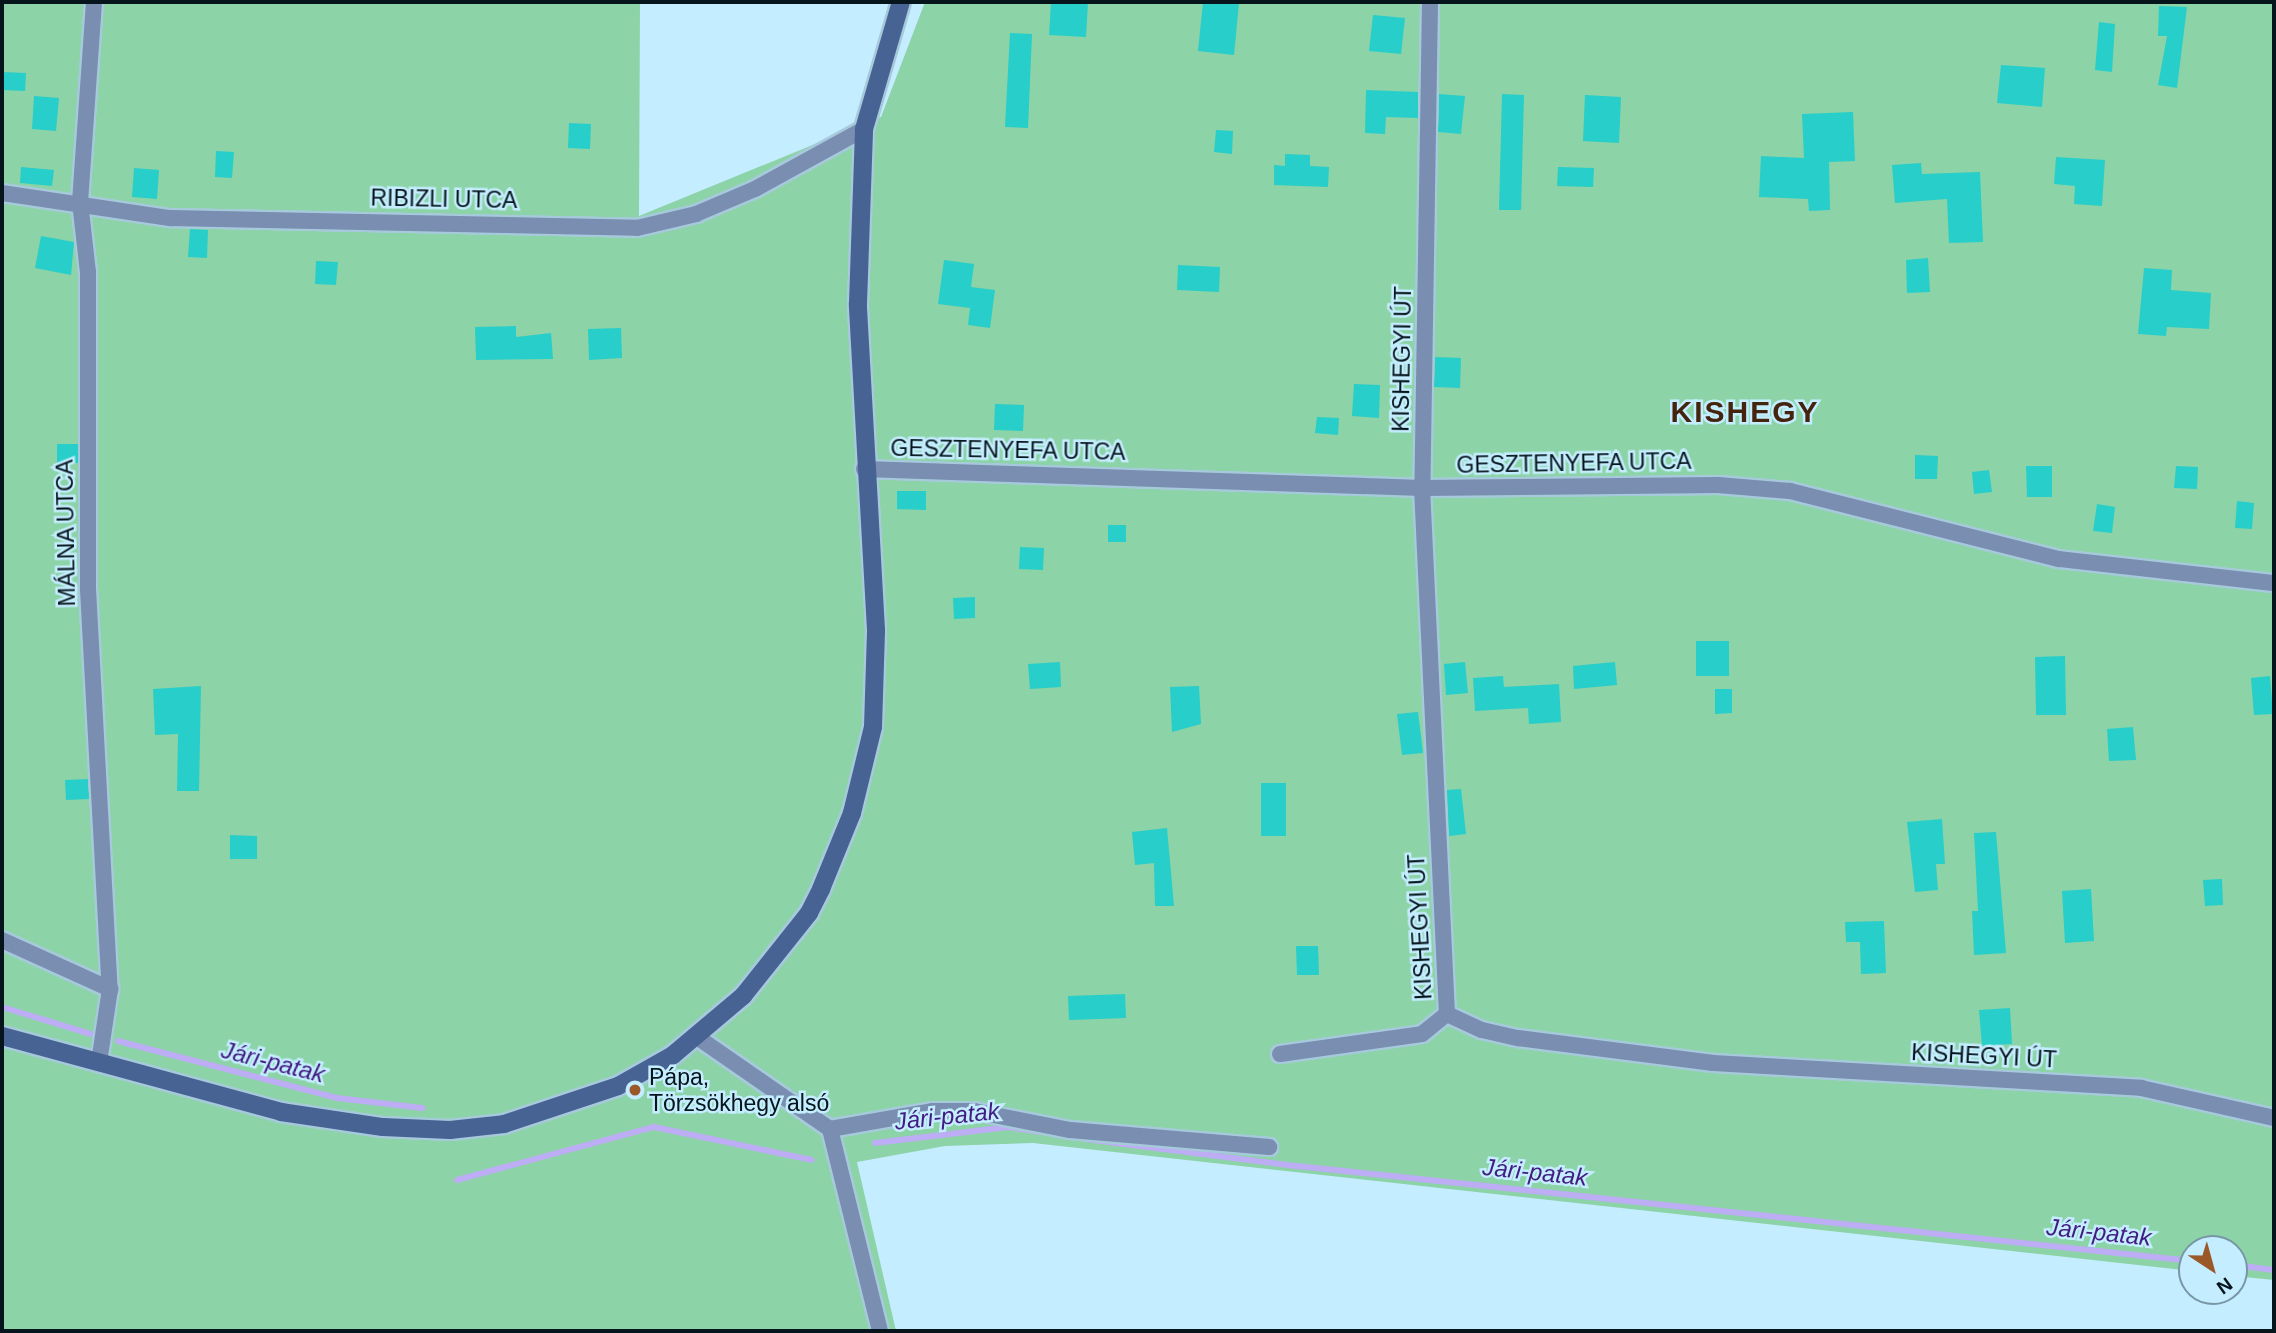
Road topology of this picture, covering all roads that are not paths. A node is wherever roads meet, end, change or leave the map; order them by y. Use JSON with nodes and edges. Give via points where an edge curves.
{"nodes":[{"id":1,"x":94,"y":2,"type":"edge"},
{"id":2,"x":901,"y":2,"type":"edge"},
{"id":3,"x":1430,"y":2,"type":"edge"},
{"id":4,"x":864,"y":129,"type":"junction"},
{"id":5,"x":2,"y":193,"type":"edge"},
{"id":6,"x":80,"y":202,"type":"junction"},
{"id":7,"x":864,"y":469,"type":"junction"},
{"id":8,"x":1422,"y":488,"type":"junction"},
{"id":9,"x":2274,"y":583,"type":"edge"},
{"id":10,"x":2,"y":940,"type":"edge"},
{"id":11,"x":110,"y":989,"type":"junction"},
{"id":12,"x":1447,"y":1014,"type":"junction"},
{"id":13,"x":2,"y":1036,"type":"edge"},
{"id":14,"x":697,"y":1037,"type":"junction"},
{"id":15,"x":1280,"y":1054,"type":"dead end"},
{"id":16,"x":99,"y":1063,"type":"junction"},
{"id":17,"x":2274,"y":1118,"type":"edge"},
{"id":18,"x":830,"y":1129,"type":"junction"},
{"id":19,"x":1269,"y":1147,"type":"dead end"},
{"id":20,"x":880,"y":1331,"type":"edge"}],
"edges":[{"from":1,"to":6,"type":"street","name":"MÁLNA UTCA"},
{"from":2,"to":4,"type":"main road"},
{"from":3,"to":8,"type":"street","name":"KISHEGYI ÚT"},
{"from":4,"to":6,"type":"street","name":"RIBIZLI UTCA","via":[[755,190],[696,214],[637,228],[170,218]]},
{"from":4,"to":7,"type":"main road","via":[[858,303]]},
{"from":5,"to":6,"type":"street","name":"RIBIZLI UTCA"},
{"from":6,"to":11,"type":"street","name":"MÁLNA UTCA","via":[[88,272],[88,589]]},
{"from":7,"to":8,"type":"street","name":"GESZTENYEFA UTCA"},
{"from":7,"to":14,"type":"main road","via":[[877,673],[873,727],[852,813],[809,913],[743,996]]},
{"from":8,"to":9,"type":"street","name":"GESZTENYEFA UTCA","via":[[1718,485],[1790,491],[2059,559]]},
{"from":8,"to":12,"type":"street","name":"KISHEGYI ÚT"},
{"from":10,"to":11,"type":"street"},
{"from":11,"to":16,"type":"street","name":"MÁLNA UTCA"},
{"from":12,"to":15,"type":"street","via":[[1422,1034]]},
{"from":12,"to":17,"type":"street","name":"KISHEGYI ÚT","via":[[1482,1030],[1518,1038],[1713,1063],[2141,1088]]},
{"from":13,"to":16,"type":"main road"},
{"from":14,"to":16,"type":"main road","via":[[649,1070],[585,1099],[504,1124],[450,1130],[383,1127],[281,1112]]},
{"from":14,"to":18,"type":"street"},
{"from":18,"to":19,"type":"street","via":[[933,1111],[974,1111],[1070,1130]]},
{"from":18,"to":20,"type":"street"}]}
